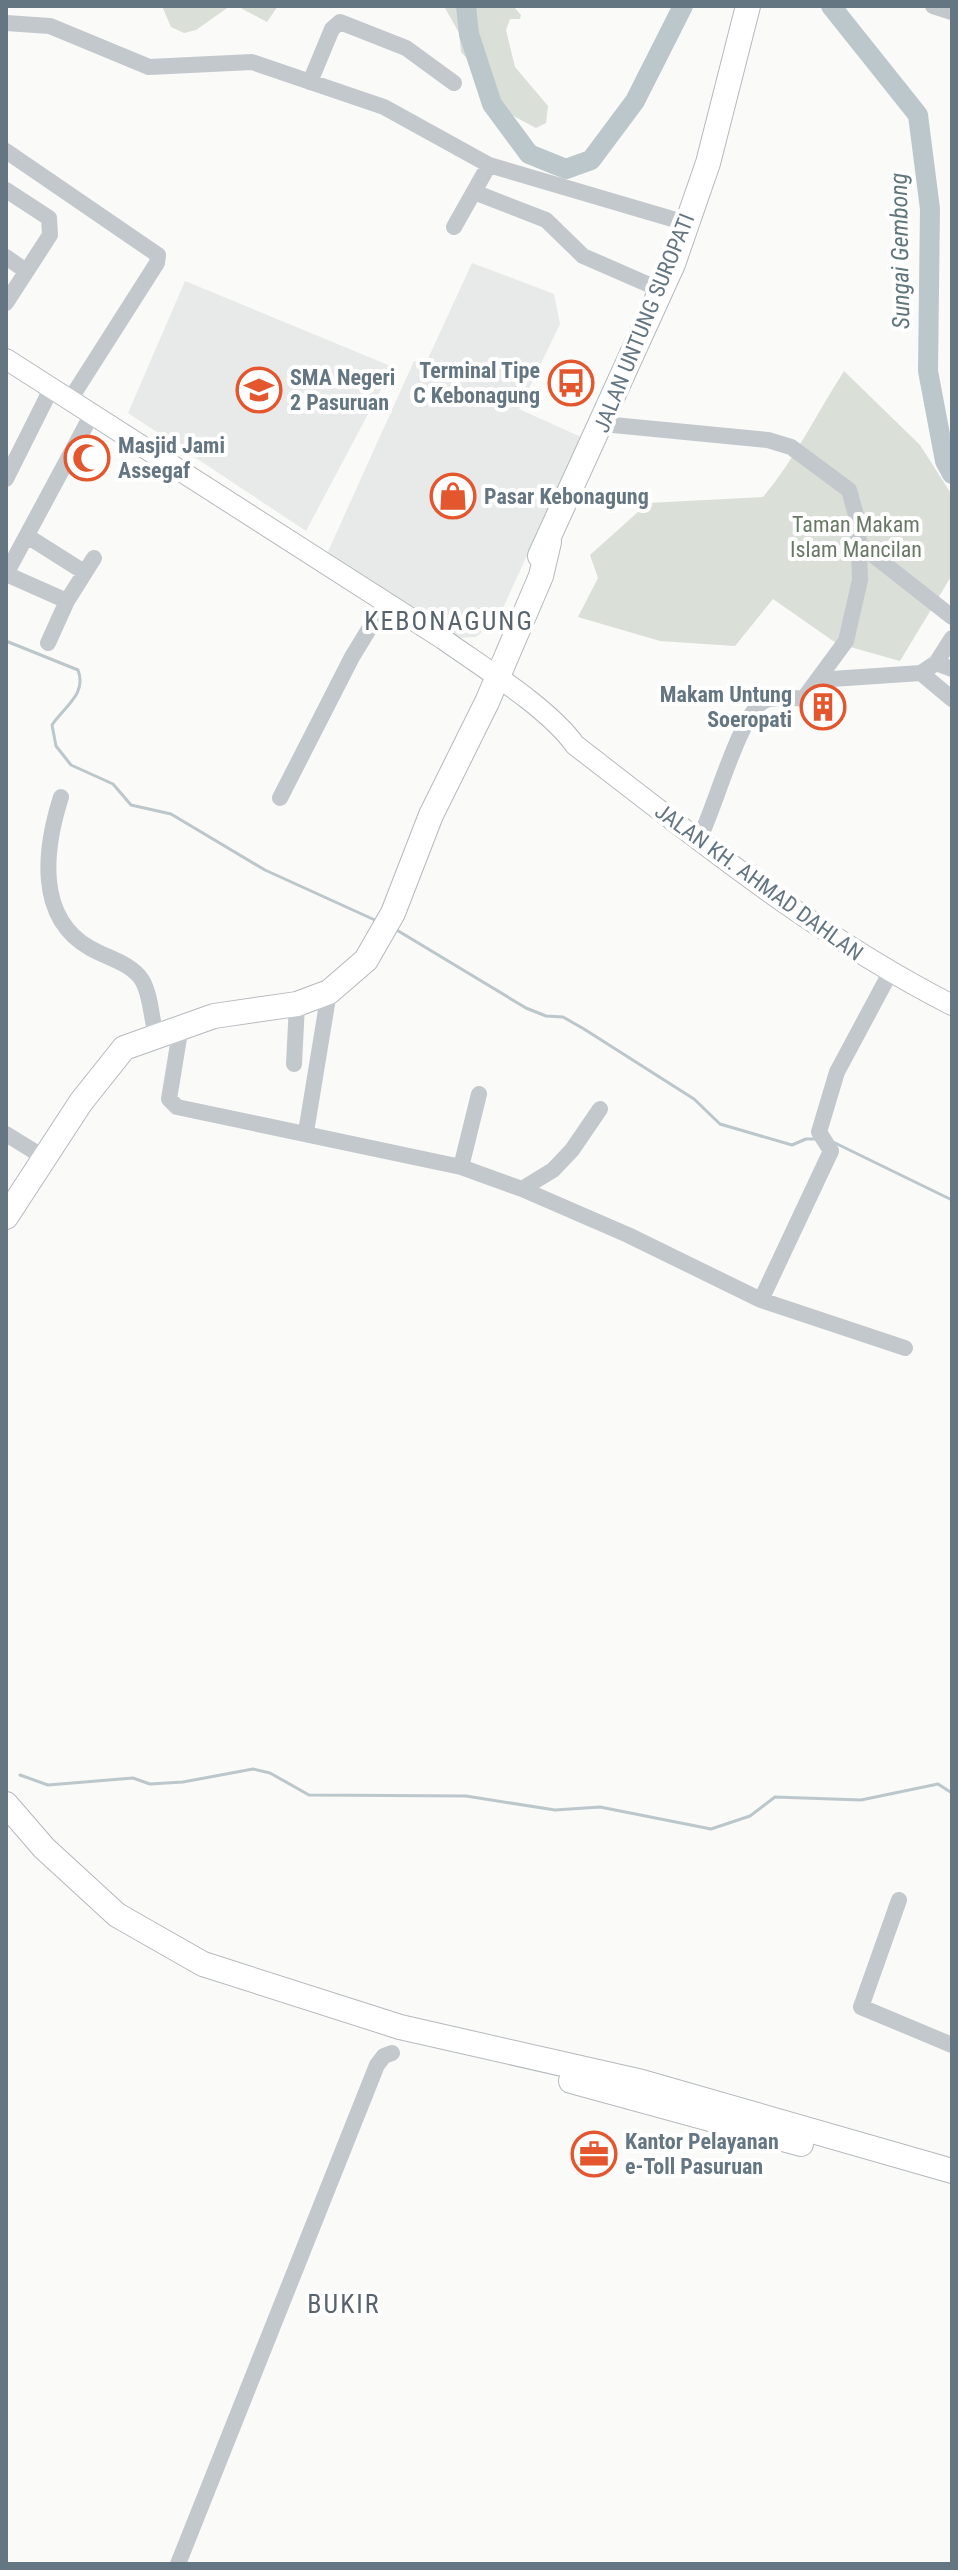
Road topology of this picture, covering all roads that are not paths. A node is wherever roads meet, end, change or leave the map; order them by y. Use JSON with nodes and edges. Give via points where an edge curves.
{"nodes":[{"id":1,"x":748,"y":6,"type":"edge"},
{"id":2,"x":933,"y":6,"type":"edge"},
{"id":3,"x":952,"y":12,"type":"edge"},
{"id":4,"x":6,"y":23,"type":"edge"},
{"id":5,"x":310,"y":82,"type":"junction"},
{"id":6,"x":454,"y":83,"type":"dead end"},
{"id":7,"x":6,"y":151,"type":"edge"},
{"id":8,"x":489,"y":165,"type":"junction"},
{"id":9,"x":6,"y":190,"type":"edge"},
{"id":10,"x":474,"y":192,"type":"junction"},
{"id":11,"x":686,"y":223,"type":"junction"},
{"id":12,"x":454,"y":227,"type":"dead end"},
{"id":13,"x":6,"y":257,"type":"edge"},
{"id":14,"x":26,"y":271,"type":"junction"},
{"id":15,"x":661,"y":290,"type":"junction"},
{"id":16,"x":6,"y":303,"type":"edge"},
{"id":17,"x":6,"y":359,"type":"edge"},
{"id":18,"x":52,"y":387,"type":"junction"},
{"id":19,"x":71,"y":398,"type":"junction"},
{"id":20,"x":92,"y":414,"type":"junction"},
{"id":21,"x":603,"y":424,"type":"junction"},
{"id":22,"x":6,"y":479,"type":"edge"},
{"id":23,"x":27,"y":536,"type":"junction"},
{"id":24,"x":859,"y":544,"type":"junction"},
{"id":25,"x":6,"y":574,"type":"edge"},
{"id":26,"x":357,"y":585,"type":"junction"},
{"id":27,"x":67,"y":601,"type":"junction"},
{"id":28,"x":380,"y":611,"type":"junction"},
{"id":29,"x":952,"y":617,"type":"edge"},
{"id":30,"x":952,"y":638,"type":"edge"},
{"id":31,"x":48,"y":643,"type":"dead end"},
{"id":32,"x":944,"y":666,"type":"edge"},
{"id":33,"x":921,"y":673,"type":"junction"},
{"id":34,"x":817,"y":680,"type":"junction"},
{"id":35,"x":488,"y":683,"type":"junction"},
{"id":36,"x":952,"y":699,"type":"edge"},
{"id":37,"x":61,"y":797,"type":"dead end"},
{"id":38,"x":280,"y":798,"type":"dead end"},
{"id":39,"x":698,"y":841,"type":"junction"},
{"id":40,"x":890,"y":973,"type":"junction"},
{"id":41,"x":329,"y":992,"type":"junction"},
{"id":42,"x":297,"y":1004,"type":"junction"},
{"id":43,"x":952,"y":1005,"type":"edge"},
{"id":44,"x":181,"y":1026,"type":"junction"},
{"id":45,"x":156,"y":1034,"type":"junction"},
{"id":46,"x":294,"y":1064,"type":"dead end"},
{"id":47,"x":479,"y":1094,"type":"dead end"},
{"id":48,"x":600,"y":1109,"type":"dead end"},
{"id":49,"x":306,"y":1132,"type":"junction"},
{"id":50,"x":6,"y":1134,"type":"edge"},
{"id":51,"x":45,"y":1158,"type":"junction"},
{"id":52,"x":461,"y":1167,"type":"junction"},
{"id":53,"x":522,"y":1189,"type":"junction"},
{"id":54,"x":10,"y":1208,"type":"edge"},
{"id":55,"x":761,"y":1300,"type":"junction"},
{"id":56,"x":905,"y":1348,"type":"dead end"},
{"id":57,"x":6,"y":1804,"type":"edge"},
{"id":58,"x":6,"y":1824,"type":"edge"},
{"id":59,"x":899,"y":1900,"type":"dead end"},
{"id":60,"x":952,"y":2045,"type":"edge"},
{"id":61,"x":392,"y":2053,"type":"dead end"},
{"id":62,"x":952,"y":2171,"type":"edge"},
{"id":63,"x":952,"y":2185,"type":"edge"},
{"id":64,"x":178,"y":2564,"type":"edge"}],
"edges":[{"from":1,"to":11,"type":"highway","name":"JALAN UNTUNG SUROPATI","via":[[708,163]]},
{"from":2,"to":3,"type":"street"},
{"from":4,"to":5,"type":"street","via":[[50,26],[149,67],[241,61]]},
{"from":5,"to":6,"type":"street","via":[[332,29],[340,22],[406,48]]},
{"from":5,"to":8,"type":"street","via":[[384,107]]},
{"from":7,"to":19,"type":"street","via":[[158,255]]},
{"from":8,"to":10,"type":"street"},
{"from":8,"to":11,"type":"street"},
{"from":9,"to":14,"type":"street","via":[[49,218],[50,235]]},
{"from":10,"to":12,"type":"street"},
{"from":10,"to":15,"type":"street","via":[[546,220],[583,256]]},
{"from":11,"to":15,"type":"highway","name":"JALAN UNTUNG SUROPATI"},
{"from":13,"to":14,"type":"street"},
{"from":14,"to":16,"type":"street"},
{"from":15,"to":21,"type":"highway","name":"JALAN UNTUNG SUROPATI"},
{"from":17,"to":18,"type":"main road"},
{"from":18,"to":19,"type":"main road"},
{"from":18,"to":22,"type":"street"},
{"from":19,"to":20,"type":"main road"},
{"from":20,"to":23,"type":"street"},
{"from":20,"to":26,"type":"main road"},
{"from":21,"to":24,"type":"street","via":[[710,432],[791,447],[849,490]]},
{"from":21,"to":35,"type":"highway","name":"JALAN UNTUNG SUROPATI","via":[[531,570]]},
{"from":23,"to":25,"type":"street"},
{"from":23,"to":27,"type":"street","via":[[89,565]]},
{"from":24,"to":29,"type":"street"},
{"from":24,"to":34,"type":"street","via":[[860,580],[846,641]]},
{"from":25,"to":27,"type":"street"},
{"from":26,"to":28,"type":"main road"},
{"from":26,"to":35,"type":"main road","via":[[383,598]]},
{"from":27,"to":31,"type":"street"},
{"from":28,"to":35,"type":"main road"},
{"from":28,"to":38,"type":"street"},
{"from":30,"to":32,"type":"street"},
{"from":32,"to":33,"type":"street"},
{"from":33,"to":34,"type":"street"},
{"from":33,"to":36,"type":"street"},
{"from":34,"to":39,"type":"street","via":[[804,698],[769,700],[759,706],[728,760],[717,803]]},
{"from":35,"to":39,"type":"main road","name":"JALAN KH. AHMAD DAHLAN"},
{"from":35,"to":41,"type":"highway","name":"JALAN UNTUNG SUROPATI","via":[[393,913],[366,960]]},
{"from":37,"to":45,"type":"street","via":[[49,847],[57,918],[88,947],[135,971],[144,983]]},
{"from":39,"to":40,"type":"main road","name":"JALAN KH. AHMAD DAHLAN"},
{"from":40,"to":43,"type":"main road","name":"JALAN KH. AHMAD DAHLAN"},
{"from":40,"to":55,"type":"street","via":[[837,1072],[823,1140],[831,1151]]},
{"from":41,"to":42,"type":"highway"},
{"from":41,"to":49,"type":"street"},
{"from":42,"to":44,"type":"highway"},
{"from":42,"to":46,"type":"street"},
{"from":44,"to":45,"type":"highway"},
{"from":44,"to":49,"type":"street","via":[[169,1089],[172,1104]]},
{"from":45,"to":51,"type":"highway","via":[[114,1058]]},
{"from":47,"to":52,"type":"street"},
{"from":48,"to":53,"type":"street","via":[[563,1160]]},
{"from":49,"to":52,"type":"street"},
{"from":50,"to":51,"type":"street"},
{"from":51,"to":54,"type":"highway"},
{"from":52,"to":53,"type":"street"},
{"from":53,"to":55,"type":"street"},
{"from":55,"to":56,"type":"street"},
{"from":57,"to":62,"type":"highway","via":[[44,1848],[117,1915],[203,1964],[400,2027],[642,2082]]},
{"from":58,"to":63,"type":"highway","via":[[91,1910],[133,1941],[181,1968],[236,1989],[350,2026]]},
{"from":59,"to":60,"type":"street","via":[[861,2007]]},
{"from":61,"to":64,"type":"street","via":[[377,2065]]}]}
